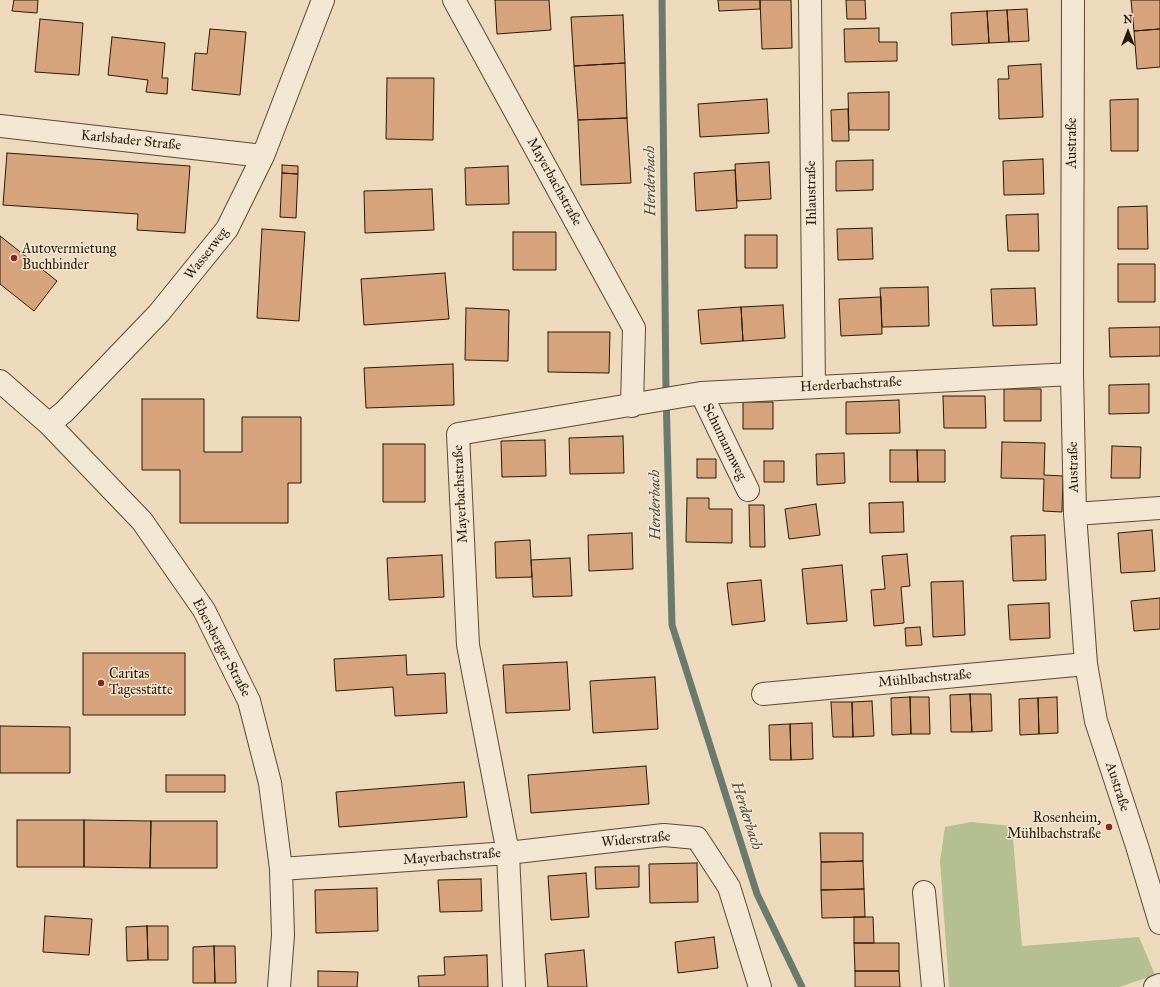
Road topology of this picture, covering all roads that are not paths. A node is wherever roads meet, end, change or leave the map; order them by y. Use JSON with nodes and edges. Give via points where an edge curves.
{"nodes":[{"id":1,"x":323,"y":0,"type":"edge"},
{"id":2,"x":454,"y":0,"type":"edge"},
{"id":3,"x":810,"y":0,"type":"edge"},
{"id":4,"x":1073,"y":0,"type":"edge"},
{"id":5,"x":0,"y":126,"type":"edge"},
{"id":6,"x":263,"y":156,"type":"junction"},
{"id":7,"x":1072,"y":374,"type":"junction"},
{"id":8,"x":0,"y":381,"type":"edge"},
{"id":9,"x":814,"y":387,"type":"junction"},
{"id":10,"x":699,"y":394,"type":"junction"},
{"id":11,"x":634,"y":405,"type":"junction"},
{"id":12,"x":49,"y":424,"type":"junction"},
{"id":13,"x":748,"y":490,"type":"dead end"},
{"id":14,"x":1160,"y":508,"type":"edge"},
{"id":15,"x":1075,"y":514,"type":"junction"},
{"id":16,"x":1086,"y":664,"type":"junction"},
{"id":17,"x":764,"y":694,"type":"dead end"},
{"id":18,"x":508,"y":854,"type":"junction"},
{"id":19,"x":281,"y":869,"type":"junction"},
{"id":20,"x":924,"y":892,"type":"dead end"},
{"id":21,"x":1160,"y":923,"type":"edge"},
{"id":22,"x":1160,"y":985,"type":"edge"},
{"id":23,"x":279,"y":987,"type":"edge"},
{"id":24,"x":514,"y":987,"type":"edge"},
{"id":25,"x":760,"y":987,"type":"edge"},
{"id":26,"x":933,"y":987,"type":"edge"},
{"id":27,"x":1155,"y":987,"type":"edge"}],
"edges":[{"from":1,"to":6,"type":"street","name":"Wasserweg"},
{"from":2,"to":11,"type":"street","name":"Mayerbachstraße","via":[[634,328]]},
{"from":3,"to":9,"type":"street","name":"Ihlaustraße"},
{"from":4,"to":7,"type":"street","name":"Austraße"},
{"from":5,"to":6,"type":"street","name":"Karlsbader Straße"},
{"from":6,"to":12,"type":"street","name":"Wasserweg","via":[[227,229],[160,313],[64,412]]},
{"from":7,"to":9,"type":"street","name":"Herderbachstraße"},
{"from":7,"to":15,"type":"street","name":"Austraße"},
{"from":8,"to":12,"type":"street","name":"Ebersberger Straße"},
{"from":9,"to":10,"type":"street","name":"Herderbachstraße"},
{"from":10,"to":11,"type":"street","name":"Herderbachstraße"},
{"from":10,"to":13,"type":"street","name":"Schumannweg"},
{"from":11,"to":18,"type":"street","name":"Mayerbachstraße","via":[[458,434],[468,645]]},
{"from":12,"to":19,"type":"street","name":"Ebersberger Straße","via":[[142,521],[204,610],[249,701],[270,783]]},
{"from":14,"to":15,"type":"street"},
{"from":15,"to":16,"type":"street","name":"Austraße"},
{"from":16,"to":17,"type":"street","name":"Mühlbachstraße"},
{"from":16,"to":21,"type":"street","name":"Austraße","via":[[1096,721]]},
{"from":18,"to":19,"type":"street","name":"Mayerbachstraße"},
{"from":18,"to":24,"type":"street"},
{"from":18,"to":25,"type":"street","name":"Widerstraße","via":[[664,835],[697,838],[729,887]]},
{"from":19,"to":23,"type":"street","name":"Ebersberger Straße","via":[[283,935]]},
{"from":20,"to":26,"type":"street"},
{"from":22,"to":27,"type":"street"}]}
